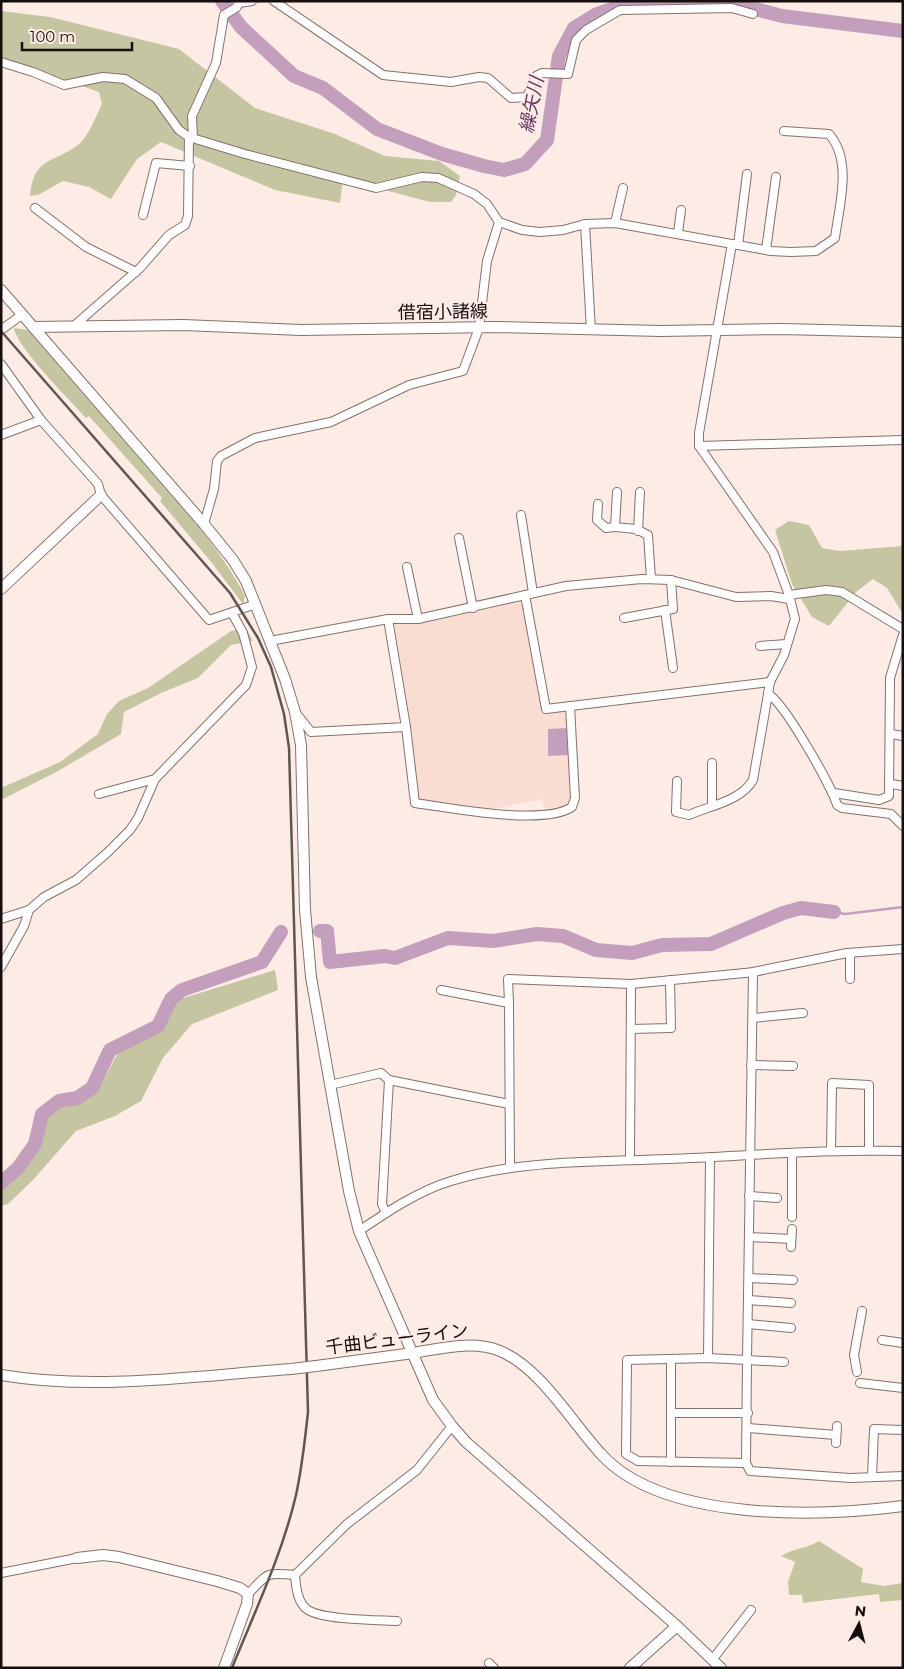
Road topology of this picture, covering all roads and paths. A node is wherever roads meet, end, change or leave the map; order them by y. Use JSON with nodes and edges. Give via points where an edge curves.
{"nodes":[{"id":1,"x":252,"y":1,"type":"edge"},
{"id":2,"x":274,"y":1,"type":"edge"},
{"id":3,"x":238,"y":4,"type":"edge"},
{"id":4,"x":754,"y":14,"type":"dead end"},
{"id":5,"x":1,"y":62,"type":"edge"},
{"id":6,"x":784,"y":132,"type":"dead end"},
{"id":7,"x":191,"y":137,"type":"junction"},
{"id":8,"x":190,"y":166,"type":"junction"},
{"id":9,"x":747,"y":174,"type":"dead end"},
{"id":10,"x":776,"y":177,"type":"dead end"},
{"id":11,"x":624,"y":188,"type":"dead end"},
{"id":12,"x":35,"y":208,"type":"dead end"},
{"id":13,"x":681,"y":210,"type":"dead end"},
{"id":14,"x":143,"y":216,"type":"dead end"},
{"id":15,"x":499,"y":222,"type":"junction"},
{"id":16,"x":615,"y":223,"type":"junction"},
{"id":17,"x":585,"y":224,"type":"junction"},
{"id":18,"x":678,"y":233,"type":"junction"},
{"id":19,"x":735,"y":245,"type":"junction"},
{"id":20,"x":766,"y":250,"type":"junction"},
{"id":21,"x":136,"y":272,"type":"junction"},
{"id":22,"x":1,"y":290,"type":"edge"},
{"id":23,"x":23,"y":314,"type":"junction"},
{"id":24,"x":75,"y":325,"type":"junction"},
{"id":25,"x":33,"y":327,"type":"junction"},
{"id":26,"x":479,"y":328,"type":"junction"},
{"id":27,"x":1,"y":330,"type":"edge"},
{"id":28,"x":591,"y":330,"type":"junction"},
{"id":29,"x":718,"y":332,"type":"junction"},
{"id":30,"x":903,"y":332,"type":"edge"},
{"id":31,"x":1,"y":364,"type":"edge"},
{"id":32,"x":41,"y":420,"type":"junction"},
{"id":33,"x":1,"y":435,"type":"edge"},
{"id":34,"x":903,"y":440,"type":"edge"},
{"id":35,"x":699,"y":446,"type":"junction"},
{"id":36,"x":617,"y":492,"type":"dead end"},
{"id":37,"x":640,"y":492,"type":"dead end"},
{"id":38,"x":101,"y":495,"type":"junction"},
{"id":39,"x":598,"y":504,"type":"dead end"},
{"id":40,"x":520,"y":515,"type":"dead end"},
{"id":41,"x":204,"y":524,"type":"junction"},
{"id":42,"x":615,"y":527,"type":"junction"},
{"id":43,"x":638,"y":531,"type":"junction"},
{"id":44,"x":459,"y":538,"type":"dead end"},
{"id":45,"x":407,"y":567,"type":"dead end"},
{"id":46,"x":651,"y":579,"type":"junction"},
{"id":47,"x":671,"y":580,"type":"junction"},
{"id":48,"x":1,"y":590,"type":"edge"},
{"id":49,"x":529,"y":594,"type":"junction"},
{"id":50,"x":789,"y":597,"type":"junction"},
{"id":51,"x":256,"y":604,"type":"junction"},
{"id":52,"x":473,"y":608,"type":"junction"},
{"id":53,"x":665,"y":610,"type":"junction"},
{"id":54,"x":232,"y":613,"type":"junction"},
{"id":55,"x":624,"y":618,"type":"dead end"},
{"id":56,"x":388,"y":619,"type":"junction"},
{"id":57,"x":418,"y":619,"type":"junction"},
{"id":58,"x":903,"y":629,"type":"edge"},
{"id":59,"x":903,"y":635,"type":"edge"},
{"id":60,"x":270,"y":641,"type":"junction"},
{"id":61,"x":787,"y":644,"type":"junction"},
{"id":62,"x":760,"y":646,"type":"dead end"},
{"id":63,"x":672,"y":668,"type":"dead end"},
{"id":64,"x":770,"y":682,"type":"junction"},
{"id":65,"x":768,"y":694,"type":"junction"},
{"id":66,"x":570,"y":706,"type":"junction"},
{"id":67,"x":295,"y":712,"type":"junction"},
{"id":68,"x":406,"y":727,"type":"junction"},
{"id":69,"x":891,"y":734,"type":"junction"},
{"id":70,"x":903,"y":736,"type":"edge"},
{"id":71,"x":712,"y":763,"type":"dead end"},
{"id":72,"x":155,"y":779,"type":"junction"},
{"id":73,"x":677,"y":781,"type":"dead end"},
{"id":74,"x":891,"y":784,"type":"junction"},
{"id":75,"x":903,"y":786,"type":"edge"},
{"id":76,"x":834,"y":793,"type":"junction"},
{"id":77,"x":99,"y":794,"type":"dead end"},
{"id":78,"x":712,"y":805,"type":"junction"},
{"id":79,"x":903,"y":826,"type":"edge"},
{"id":80,"x":29,"y":910,"type":"junction"},
{"id":81,"x":1,"y":919,"type":"edge"},
{"id":82,"x":903,"y":949,"type":"edge"},
{"id":83,"x":850,"y":953,"type":"junction"},
{"id":84,"x":1,"y":968,"type":"edge"},
{"id":85,"x":755,"y":972,"type":"junction"},
{"id":86,"x":850,"y":979,"type":"dead end"},
{"id":87,"x":670,"y":980,"type":"junction"},
{"id":88,"x":631,"y":984,"type":"junction"},
{"id":89,"x":441,"y":990,"type":"dead end"},
{"id":90,"x":509,"y":1003,"type":"junction"},
{"id":91,"x":803,"y":1013,"type":"dead end"},
{"id":92,"x":753,"y":1018,"type":"junction"},
{"id":93,"x":631,"y":1029,"type":"junction"},
{"id":94,"x":751,"y":1066,"type":"junction"},
{"id":95,"x":793,"y":1066,"type":"dead end"},
{"id":96,"x":389,"y":1080,"type":"junction"},
{"id":97,"x":330,"y":1085,"type":"junction"},
{"id":98,"x":509,"y":1104,"type":"junction"},
{"id":99,"x":870,"y":1150,"type":"junction"},
{"id":100,"x":832,"y":1151,"type":"junction"},
{"id":101,"x":903,"y":1151,"type":"edge"},
{"id":102,"x":749,"y":1154,"type":"junction"},
{"id":103,"x":792,"y":1154,"type":"junction"},
{"id":104,"x":710,"y":1157,"type":"junction"},
{"id":105,"x":630,"y":1160,"type":"junction"},
{"id":106,"x":510,"y":1168,"type":"junction"},
{"id":107,"x":749,"y":1196,"type":"junction"},
{"id":108,"x":777,"y":1198,"type":"dead end"},
{"id":109,"x":386,"y":1213,"type":"junction"},
{"id":110,"x":792,"y":1217,"type":"dead end"},
{"id":111,"x":792,"y":1229,"type":"dead end"},
{"id":112,"x":359,"y":1231,"type":"junction"},
{"id":113,"x":749,"y":1237,"type":"junction"},
{"id":114,"x":791,"y":1238,"type":"junction"},
{"id":115,"x":791,"y":1248,"type":"dead end"},
{"id":116,"x":749,"y":1278,"type":"junction"},
{"id":117,"x":793,"y":1280,"type":"dead end"},
{"id":118,"x":748,"y":1300,"type":"junction"},
{"id":119,"x":791,"y":1303,"type":"dead end"},
{"id":120,"x":862,"y":1311,"type":"dead end"},
{"id":121,"x":748,"y":1324,"type":"junction"},
{"id":122,"x":791,"y":1328,"type":"dead end"},
{"id":123,"x":882,"y":1340,"type":"dead end"},
{"id":124,"x":903,"y":1343,"type":"edge"},
{"id":125,"x":411,"y":1353,"type":"junction"},
{"id":126,"x":708,"y":1358,"type":"junction"},
{"id":127,"x":671,"y":1360,"type":"junction"},
{"id":128,"x":747,"y":1360,"type":"junction"},
{"id":129,"x":784,"y":1362,"type":"dead end"},
{"id":130,"x":857,"y":1372,"type":"dead end"},
{"id":131,"x":1,"y":1374,"type":"edge"},
{"id":132,"x":860,"y":1383,"type":"dead end"},
{"id":133,"x":903,"y":1388,"type":"edge"},
{"id":134,"x":671,"y":1413,"type":"junction"},
{"id":135,"x":748,"y":1413,"type":"junction"},
{"id":136,"x":452,"y":1426,"type":"junction"},
{"id":137,"x":748,"y":1428,"type":"junction"},
{"id":138,"x":903,"y":1430,"type":"edge"},
{"id":139,"x":836,"y":1435,"type":"dead end"},
{"id":140,"x":671,"y":1462,"type":"junction"},
{"id":141,"x":746,"y":1463,"type":"junction"},
{"id":142,"x":903,"y":1476,"type":"edge"},
{"id":143,"x":872,"y":1478,"type":"junction"},
{"id":144,"x":903,"y":1506,"type":"edge"},
{"id":145,"x":77,"y":1558,"type":"joint"},
{"id":146,"x":1,"y":1573,"type":"edge"},
{"id":147,"x":295,"y":1574,"type":"junction"},
{"id":148,"x":248,"y":1594,"type":"junction"},
{"id":149,"x":751,"y":1610,"type":"dead end"},
{"id":150,"x":397,"y":1621,"type":"dead end"},
{"id":151,"x":677,"y":1626,"type":"junction"},
{"id":152,"x":712,"y":1660,"type":"junction"},
{"id":153,"x":224,"y":1668,"type":"edge"},
{"id":154,"x":630,"y":1668,"type":"edge"},
{"id":155,"x":721,"y":1668,"type":"edge"}],
"edges":[{"from":1,"to":3,"type":"street"},
{"from":2,"to":4,"type":"street","via":[[383,75],[451,82],[488,78],[511,98],[527,97],[536,76],[568,74],[576,40],[586,30],[620,10],[732,8]]},
{"from":3,"to":7,"type":"street","via":[[224,15],[216,63],[192,116]]},
{"from":5,"to":7,"type":"street","via":[[64,85],[103,77],[125,79],[156,98],[179,130]]},
{"from":6,"to":20,"type":"street","via":[[829,134],[838,144],[842,156],[842,178],[835,238],[816,251]]},
{"from":7,"to":8,"type":"street"},
{"from":7,"to":15,"type":"street","via":[[376,188],[422,177],[438,178],[474,194]]},
{"from":8,"to":14,"type":"street","via":[[156,163]]},
{"from":8,"to":21,"type":"street","via":[[185,225],[169,235]]},
{"from":9,"to":19,"type":"street"},
{"from":10,"to":20,"type":"street"},
{"from":11,"to":16,"type":"street"},
{"from":12,"to":21,"type":"street","via":[[86,247]]},
{"from":13,"to":18,"type":"street"},
{"from":15,"to":17,"type":"street","via":[[540,232]]},
{"from":15,"to":26,"type":"street","via":[[487,261]]},
{"from":16,"to":17,"type":"street"},
{"from":16,"to":18,"type":"street"},
{"from":17,"to":28,"type":"street"},
{"from":18,"to":19,"type":"street"},
{"from":19,"to":20,"type":"street"},
{"from":19,"to":29,"type":"street"},
{"from":21,"to":24,"type":"street"},
{"from":22,"to":23,"type":"street"},
{"from":23,"to":25,"type":"street"},
{"from":23,"to":27,"type":"street"},
{"from":24,"to":25,"type":"street","name":"借宿小諸線"},
{"from":24,"to":26,"type":"street","name":"借宿小諸線","via":[[317,330]]},
{"from":25,"to":41,"type":"street"},
{"from":26,"to":28,"type":"street","name":"借宿小諸線"},
{"from":26,"to":41,"type":"street","via":[[463,371],[409,385],[331,422],[256,438],[221,456],[217,461],[214,489]]},
{"from":28,"to":29,"type":"street","name":"借宿小諸線"},
{"from":29,"to":30,"type":"street","name":"借宿小諸線","via":[[782,329]]},
{"from":29,"to":35,"type":"street"},
{"from":31,"to":32,"type":"street"},
{"from":32,"to":33,"type":"street"},
{"from":32,"to":38,"type":"street","via":[[98,484]]},
{"from":34,"to":35,"type":"street"},
{"from":35,"to":50,"type":"street","via":[[773,552]]},
{"from":36,"to":42,"type":"street"},
{"from":37,"to":43,"type":"street"},
{"from":38,"to":48,"type":"street"},
{"from":38,"to":54,"type":"street","via":[[209,620]]},
{"from":39,"to":42,"type":"street","via":[[597,520],[606,528]]},
{"from":40,"to":49,"type":"street"},
{"from":41,"to":51,"type":"street","via":[[233,560]]},
{"from":42,"to":43,"type":"street"},
{"from":43,"to":46,"type":"street","via":[[648,535]]},
{"from":44,"to":52,"type":"street"},
{"from":45,"to":57,"type":"street"},
{"from":46,"to":47,"type":"street"},
{"from":46,"to":49,"type":"street","via":[[566,586]]},
{"from":47,"to":50,"type":"street","via":[[736,597]]},
{"from":47,"to":53,"type":"street","via":[[673,609]]},
{"from":49,"to":52,"type":"street"},
{"from":49,"to":66,"type":"street","via":[[546,709]]},
{"from":50,"to":58,"type":"street","via":[[826,590],[842,592]]},
{"from":50,"to":61,"type":"street","via":[[795,619]]},
{"from":51,"to":54,"type":"street"},
{"from":51,"to":60,"type":"street"},
{"from":52,"to":57,"type":"street"},
{"from":53,"to":55,"type":"street"},
{"from":53,"to":63,"type":"street"},
{"from":54,"to":72,"type":"street","via":[[243,633],[252,667],[246,685]]},
{"from":56,"to":57,"type":"street"},
{"from":56,"to":60,"type":"street"},
{"from":56,"to":68,"type":"street"},
{"from":59,"to":69,"type":"street","via":[[890,678]]},
{"from":60,"to":67,"type":"street"},
{"from":61,"to":62,"type":"street"},
{"from":61,"to":64,"type":"street"},
{"from":64,"to":65,"type":"street"},
{"from":64,"to":66,"type":"street"},
{"from":65,"to":76,"type":"street","via":[[801,736]]},
{"from":65,"to":78,"type":"street","via":[[753,780],[738,795]]},
{"from":66,"to":68,"type":"street","via":[[575,798],[572,807],[558,813],[485,814],[415,803]]},
{"from":67,"to":68,"type":"street","via":[[311,732]]},
{"from":67,"to":97,"type":"street","via":[[301,745],[305,910],[311,977]]},
{"from":69,"to":70,"type":"street"},
{"from":69,"to":74,"type":"street"},
{"from":71,"to":78,"type":"street"},
{"from":72,"to":77,"type":"street"},
{"from":72,"to":80,"type":"street","via":[[130,830],[76,880],[44,897]]},
{"from":73,"to":78,"type":"street","via":[[676,812],[688,815]]},
{"from":74,"to":75,"type":"street"},
{"from":74,"to":76,"type":"street","via":[[889,796],[879,800]]},
{"from":76,"to":79,"type":"street","via":[[837,806],[891,814]]},
{"from":80,"to":81,"type":"street"},
{"from":80,"to":84,"type":"street"},
{"from":82,"to":83,"type":"street"},
{"from":83,"to":85,"type":"street"},
{"from":83,"to":86,"type":"street"},
{"from":85,"to":87,"type":"street"},
{"from":85,"to":92,"type":"street"},
{"from":87,"to":88,"type":"street"},
{"from":87,"to":93,"type":"street","via":[[671,1028]]},
{"from":88,"to":90,"type":"street","via":[[508,979]]},
{"from":88,"to":93,"type":"street"},
{"from":89,"to":90,"type":"street"},
{"from":90,"to":98,"type":"street"},
{"from":91,"to":92,"type":"street"},
{"from":92,"to":94,"type":"street"},
{"from":93,"to":105,"type":"street"},
{"from":94,"to":95,"type":"street"},
{"from":94,"to":102,"type":"street"},
{"from":96,"to":97,"type":"street","via":[[380,1073]]},
{"from":96,"to":98,"type":"street"},
{"from":96,"to":109,"type":"street","via":[[382,1204]]},
{"from":97,"to":112,"type":"street"},
{"from":98,"to":106,"type":"street"},
{"from":99,"to":100,"type":"street"},
{"from":99,"to":100,"type":"street","via":[[869,1085],[832,1083]]},
{"from":99,"to":101,"type":"street"},
{"from":100,"to":103,"type":"street"},
{"from":102,"to":103,"type":"street"},
{"from":102,"to":104,"type":"street"},
{"from":102,"to":107,"type":"street"},
{"from":103,"to":110,"type":"street"},
{"from":104,"to":105,"type":"street"},
{"from":104,"to":126,"type":"street"},
{"from":105,"to":106,"type":"street"},
{"from":106,"to":109,"type":"street","via":[[451,1181]]},
{"from":107,"to":108,"type":"street"},
{"from":107,"to":113,"type":"street"},
{"from":109,"to":112,"type":"street"},
{"from":111,"to":114,"type":"street"},
{"from":112,"to":125,"type":"street"},
{"from":113,"to":114,"type":"street"},
{"from":113,"to":116,"type":"street"},
{"from":114,"to":115,"type":"street"},
{"from":116,"to":117,"type":"street"},
{"from":116,"to":118,"type":"street"},
{"from":118,"to":119,"type":"street"},
{"from":118,"to":121,"type":"street"},
{"from":120,"to":130,"type":"street","via":[[854,1355]]},
{"from":121,"to":122,"type":"street"},
{"from":121,"to":128,"type":"street"},
{"from":123,"to":124,"type":"street"},
{"from":125,"to":131,"type":"street","name":"千曲ビューライン","bridge":true,"via":[[291,1369],[106,1382],[49,1382]]},
{"from":125,"to":136,"type":"street","via":[[433,1400]]},
{"from":125,"to":144,"type":"street","name":"千曲ビューライン","via":[[455,1346],[480,1346],[500,1351],[520,1363],[547,1390],[616,1468],[634,1482],[660,1493],[756,1511],[801,1514],[847,1513]]},
{"from":126,"to":127,"type":"street"},
{"from":126,"to":128,"type":"street"},
{"from":127,"to":134,"type":"street"},
{"from":127,"to":140,"type":"street","via":[[626,1360],[626,1454],[638,1461]]},
{"from":128,"to":129,"type":"street"},
{"from":128,"to":135,"type":"street"},
{"from":132,"to":133,"type":"street"},
{"from":134,"to":135,"type":"street"},
{"from":134,"to":140,"type":"street"},
{"from":135,"to":137,"type":"street"},
{"from":136,"to":147,"type":"street","via":[[417,1470],[347,1524]]},
{"from":136,"to":151,"type":"street"},
{"from":137,"to":139,"type":"street"},
{"from":137,"to":141,"type":"street"},
{"from":138,"to":143,"type":"street","via":[[874,1429]]},
{"from":140,"to":141,"type":"street"},
{"from":141,"to":143,"type":"street","via":[[750,1471]]},
{"from":142,"to":143,"type":"street"},
{"from":145,"to":146,"type":"street"},
{"from":145,"to":148,"type":"street","via":[[119,1557],[232,1585]]},
{"from":147,"to":148,"type":"street","via":[[271,1573],[264,1576]]},
{"from":147,"to":150,"type":"street","via":[[297,1592],[307,1610],[323,1615]]},
{"from":148,"to":153,"type":"street"},
{"from":149,"to":152,"type":"street"},
{"from":151,"to":152,"type":"street"},
{"from":151,"to":154,"type":"street"},
{"from":152,"to":155,"type":"street"}]}
